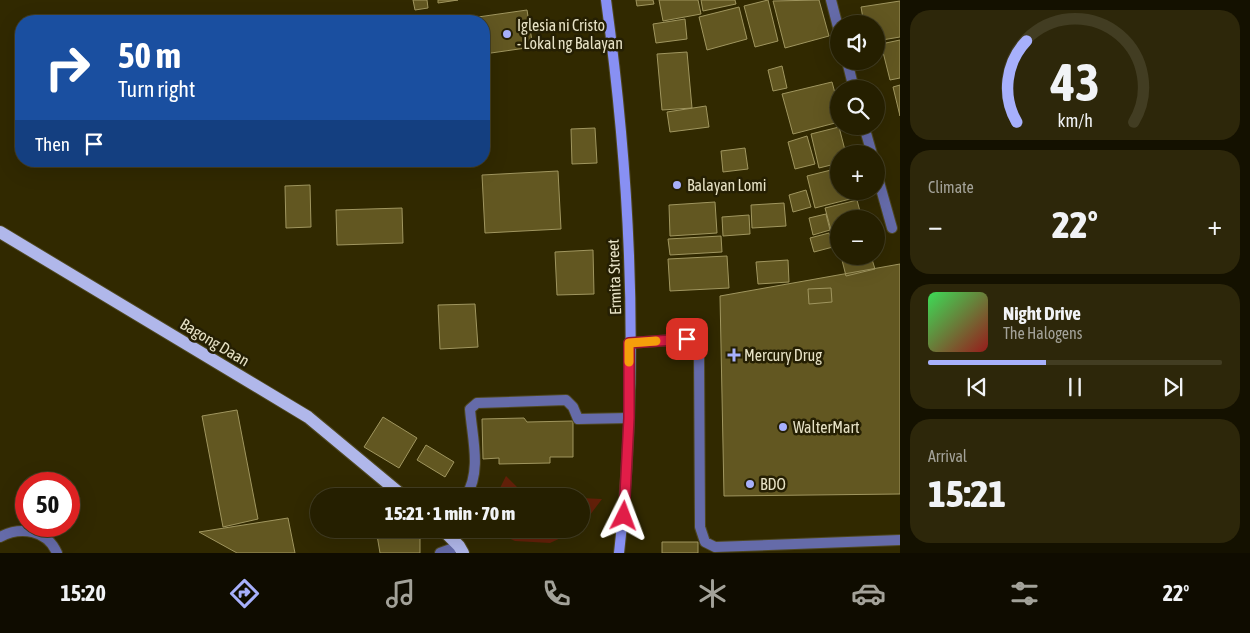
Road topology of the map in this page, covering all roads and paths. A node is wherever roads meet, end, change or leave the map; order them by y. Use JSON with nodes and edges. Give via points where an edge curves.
{"nodes":[{"id":1,"x":606,"y":0,"type":"edge"},
{"id":2,"x":831,"y":0,"type":"edge"},
{"id":3,"x":835,"y":15,"type":"edge"},
{"id":4,"x":884,"y":200,"type":"edge"},
{"id":5,"x":892,"y":228,"type":"dead end"},
{"id":6,"x":0,"y":232,"type":"edge"},
{"id":7,"x":629,"y":343,"type":"junction"},
{"id":8,"x":629,"y":418,"type":"junction"},
{"id":9,"x":393,"y":488,"type":"edge"},
{"id":10,"x":471,"y":488,"type":"edge"},
{"id":11,"x":0,"y":537,"type":"edge"},
{"id":12,"x":451,"y":538,"type":"edge"},
{"id":13,"x":900,"y":540,"type":"edge"},
{"id":14,"x":865,"y":542,"type":"junction"},
{"id":15,"x":461,"y":549,"type":"edge"},
{"id":16,"x":57,"y":553,"type":"edge"},
{"id":17,"x":440,"y":553,"type":"edge"},
{"id":18,"x":473,"y":553,"type":"edge"},
{"id":19,"x":619,"y":553,"type":"edge"},
{"id":20,"x":866,"y":553,"type":"edge"}],
"edges":[{"from":1,"to":7,"type":"main road","name":"Ermita Street","via":[[616,68],[630,277]]},
{"from":2,"to":3,"type":"street"},
{"from":4,"to":5,"type":"street"},
{"from":6,"to":9,"type":"main road","name":"Bagong Daan","via":[[308,417]]},
{"from":7,"to":8,"type":"main road","name":"Ermita Street"},
{"from":7,"to":14,"type":"street","via":[[687,339],[699,350],[700,527],[705,542],[715,548]]},
{"from":8,"to":10,"type":"street","via":[[578,419],[574,407],[566,400],[477,403],[470,408],[475,472]]},
{"from":8,"to":19,"type":"main road","name":"Ermita Street"},
{"from":11,"to":16,"type":"street","via":[[10,532],[36,532],[52,542]]},
{"from":12,"to":15,"type":"main road"},
{"from":13,"to":14,"type":"street"},
{"from":14,"to":20,"type":"street"},
{"from":15,"to":17,"type":"street"},
{"from":15,"to":18,"type":"main road"}]}
